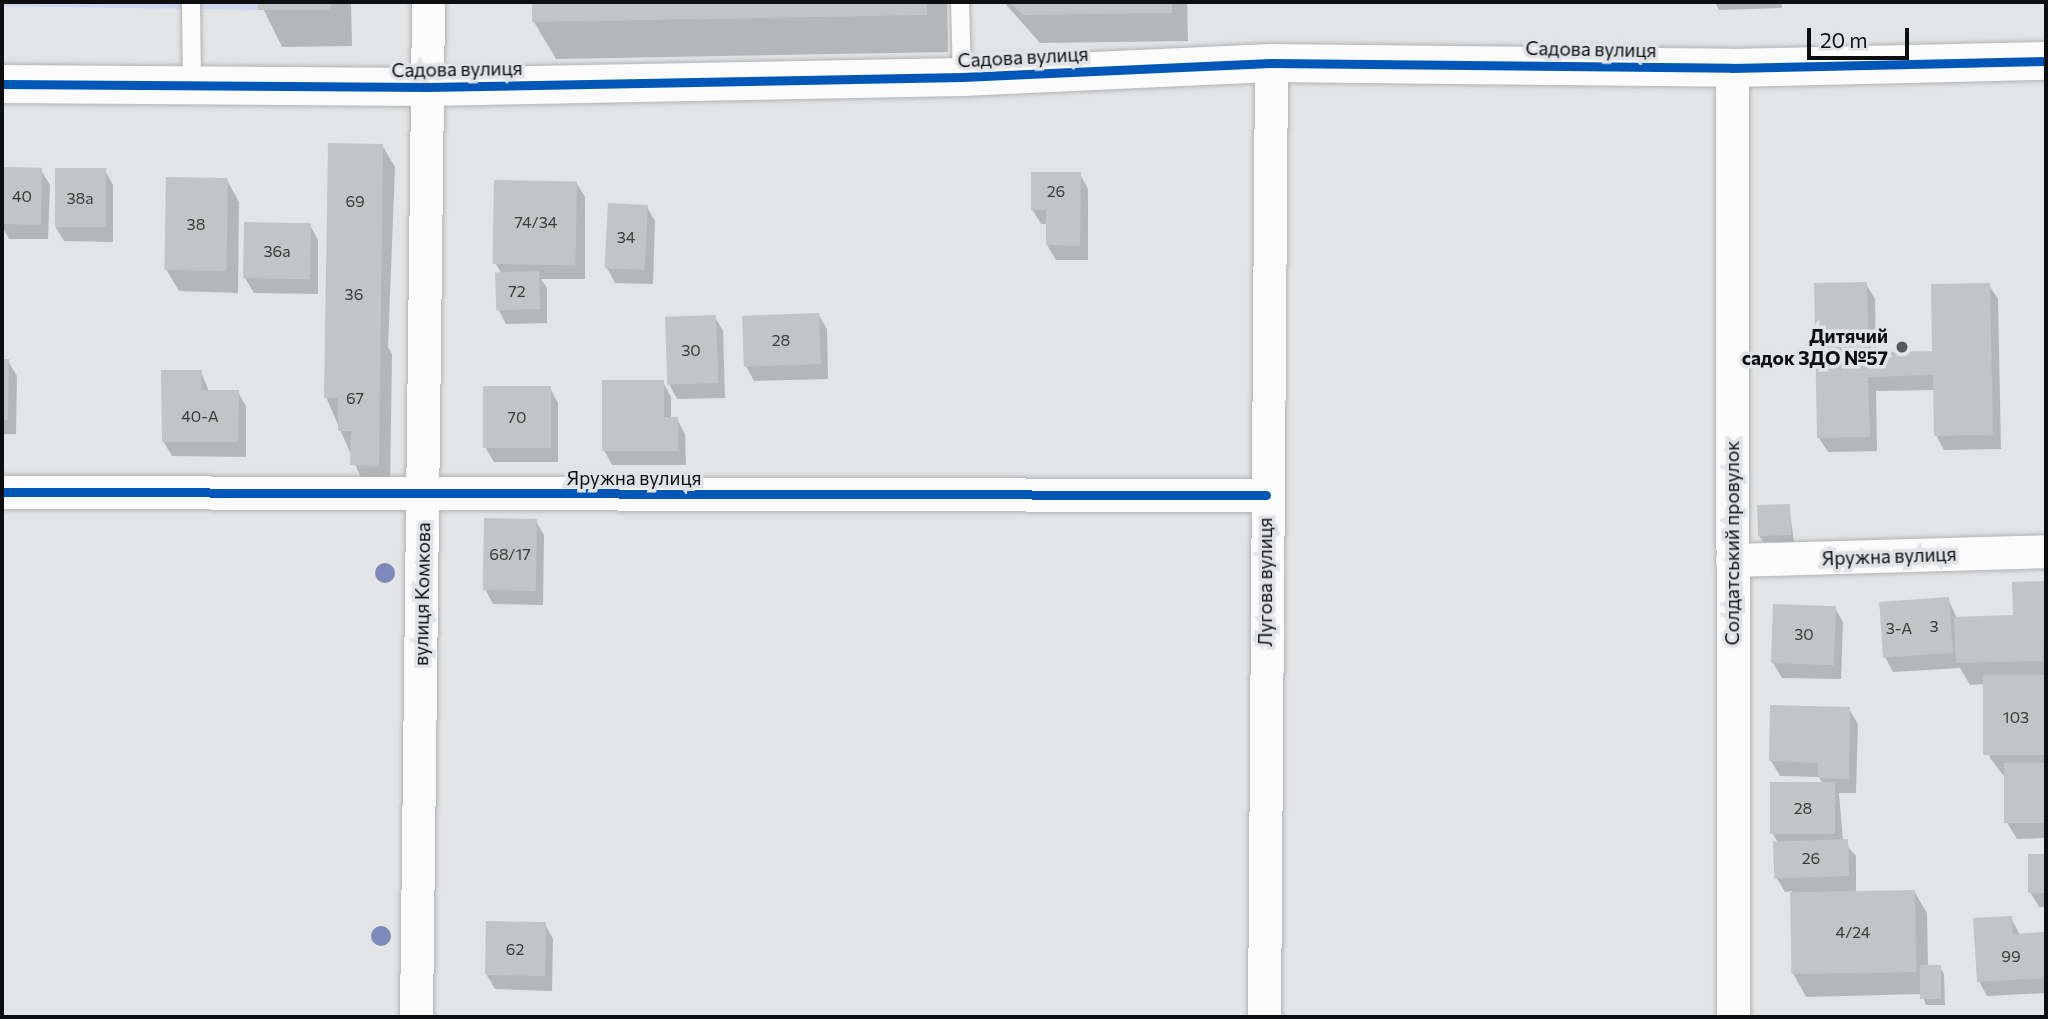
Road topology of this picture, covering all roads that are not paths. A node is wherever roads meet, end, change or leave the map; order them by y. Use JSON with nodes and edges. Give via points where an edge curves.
{"nodes":[{"id":1,"x":191,"y":2,"type":"edge"},
{"id":2,"x":428,"y":2,"type":"edge"},
{"id":3,"x":960,"y":2,"type":"edge"},
{"id":4,"x":2046,"y":61,"type":"edge"},
{"id":5,"x":1271,"y":63,"type":"junction"},
{"id":6,"x":1732,"y":68,"type":"junction"},
{"id":7,"x":962,"y":77,"type":"junction"},
{"id":8,"x":2,"y":84,"type":"edge"},
{"id":9,"x":192,"y":85,"type":"junction"},
{"id":10,"x":427,"y":87,"type":"junction"},
{"id":11,"x":2,"y":492,"type":"edge"},
{"id":12,"x":1266,"y":495,"type":"junction"},
{"id":13,"x":423,"y":496,"type":"junction"},
{"id":14,"x":2046,"y":551,"type":"edge"},
{"id":15,"x":1732,"y":560,"type":"junction"},
{"id":16,"x":416,"y":1017,"type":"edge"},
{"id":17,"x":1264,"y":1017,"type":"edge"},
{"id":18,"x":1733,"y":1017,"type":"edge"}],
"edges":[{"from":1,"to":9,"type":"lane"},
{"from":2,"to":10,"type":"street","name":"вулиця Комкова"},
{"from":3,"to":7,"type":"lane"},
{"from":4,"to":6,"type":"street","name":"Садова вулиця"},
{"from":5,"to":6,"type":"street","name":"Садова вулиця"},
{"from":5,"to":7,"type":"street","name":"Садова вулиця"},
{"from":5,"to":12,"type":"street","name":"Лугова вулиця"},
{"from":6,"to":15,"type":"street","name":"Солдатський провулок"},
{"from":7,"to":10,"type":"street","name":"Садова вулиця"},
{"from":8,"to":9,"type":"street","name":"Садова вулиця"},
{"from":9,"to":10,"type":"street","name":"Садова вулиця"},
{"from":10,"to":13,"type":"street","name":"вулиця Комкова"},
{"from":11,"to":13,"type":"street","name":"Яружна вулиця"},
{"from":12,"to":13,"type":"street","name":"Яружна вулиця"},
{"from":12,"to":17,"type":"street","name":"Лугова вулиця"},
{"from":13,"to":16,"type":"street","name":"вулиця Комкова"},
{"from":14,"to":15,"type":"street","name":"Яружна вулиця"},
{"from":15,"to":18,"type":"street","name":"Солдатський провулок"}]}
